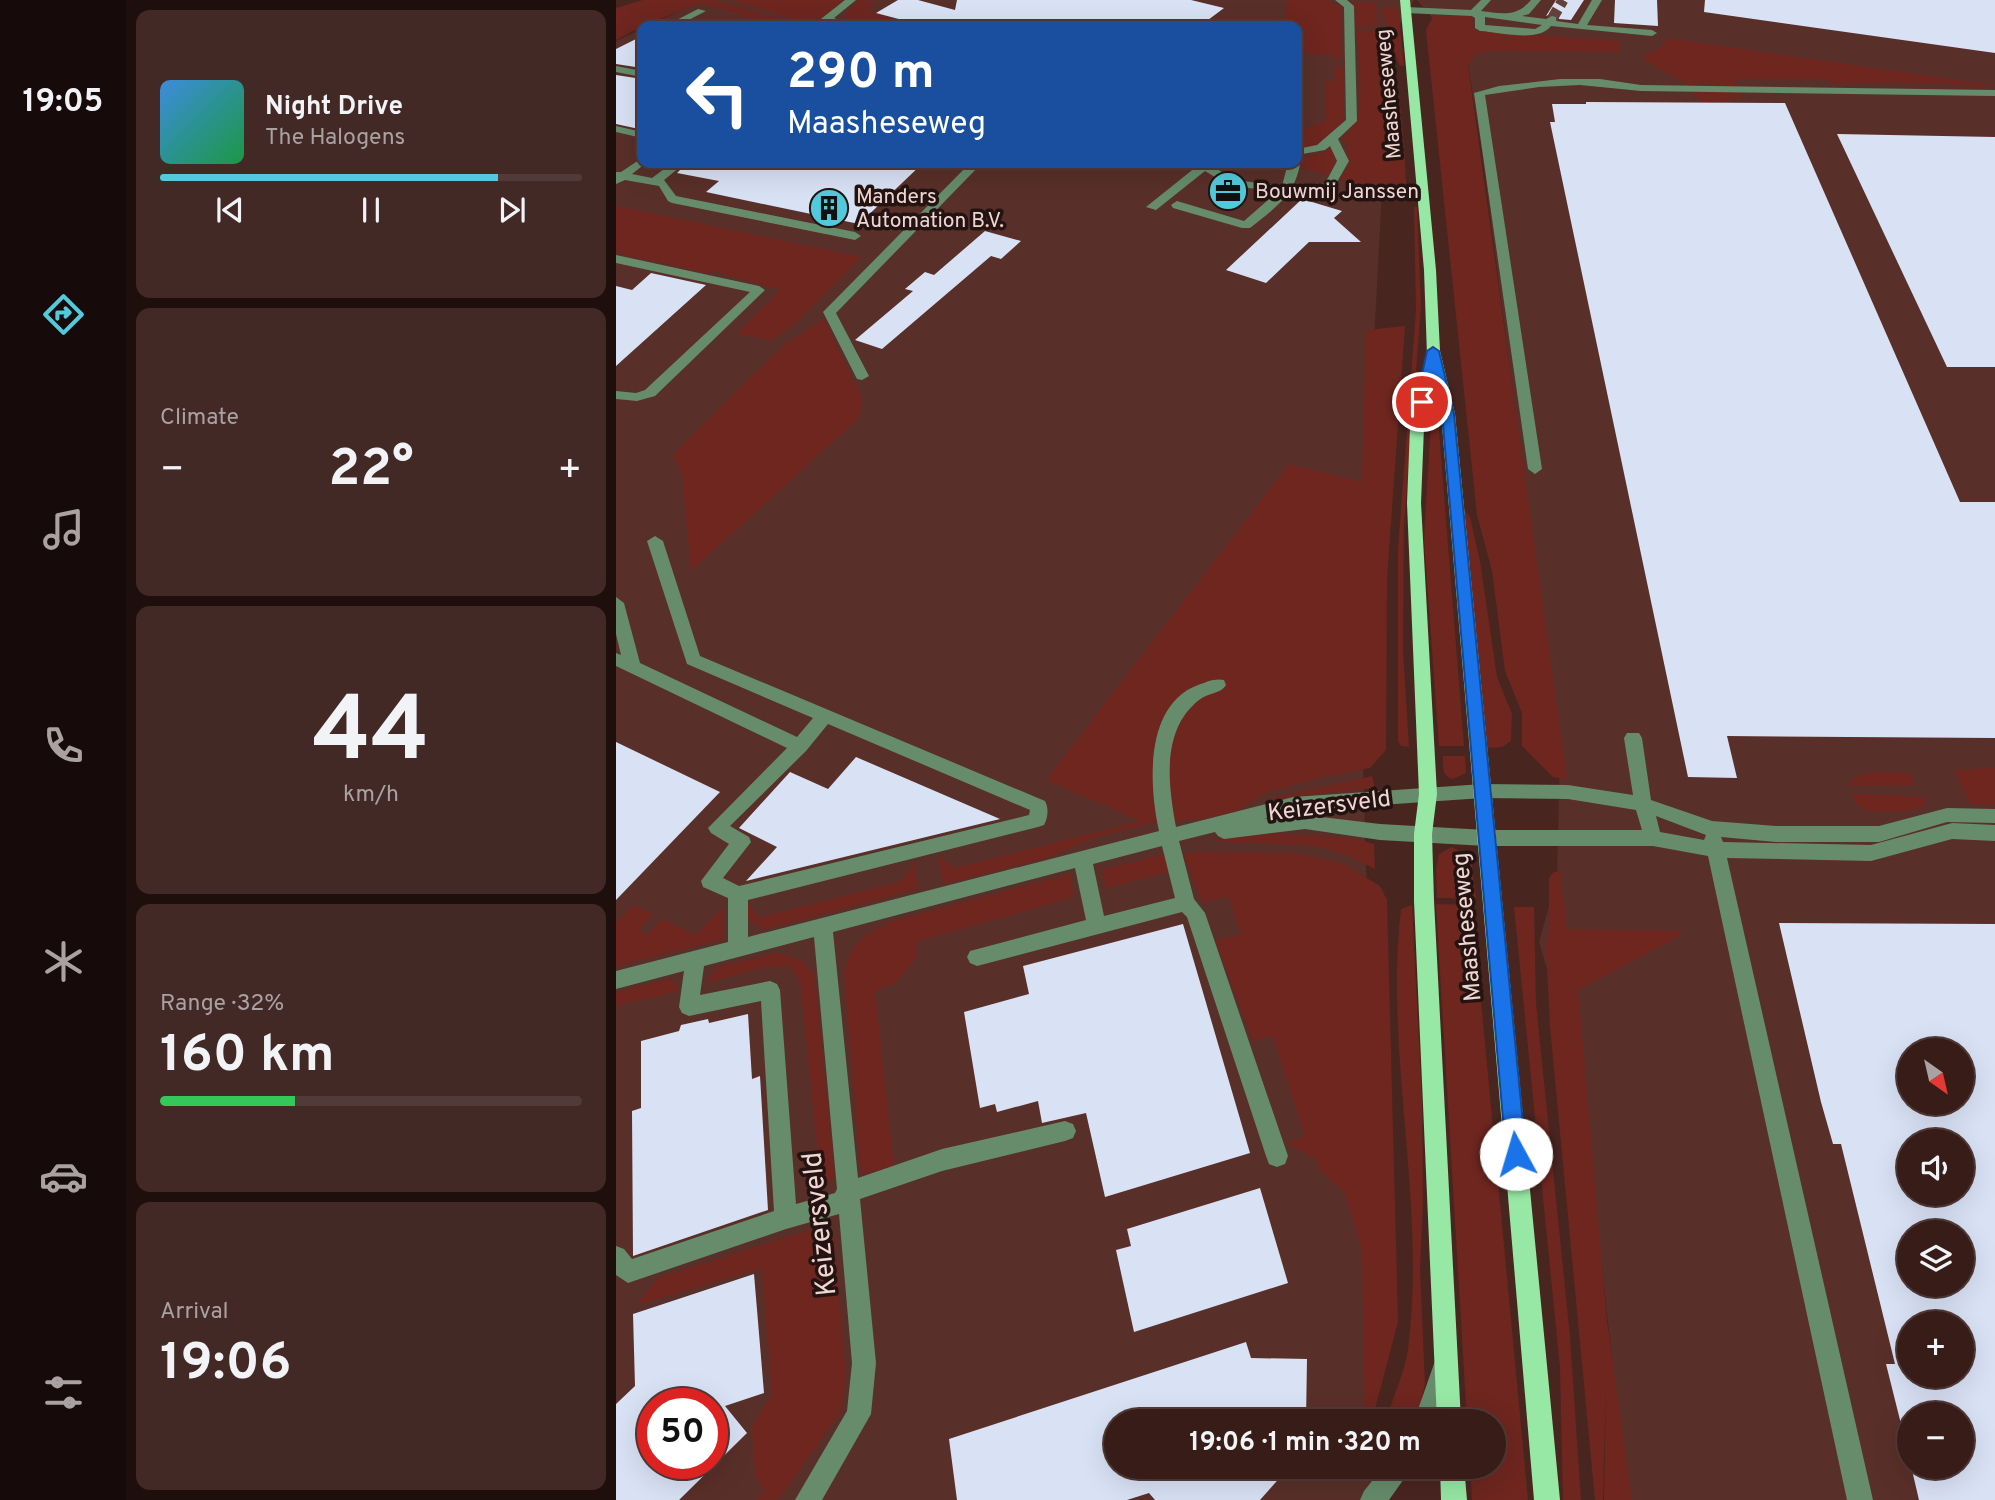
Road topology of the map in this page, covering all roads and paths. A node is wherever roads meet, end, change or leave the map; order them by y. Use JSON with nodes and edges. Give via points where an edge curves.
{"nodes":[{"id":1,"x":851,"y":0,"type":"edge"},
{"id":2,"x":1340,"y":0,"type":"edge"},
{"id":3,"x":1464,"y":0,"type":"edge"},
{"id":4,"x":1486,"y":0,"type":"edge"},
{"id":5,"x":1536,"y":0,"type":"edge"},
{"id":6,"x":1597,"y":0,"type":"edge"},
{"id":7,"x":1406,"y":5,"type":"edge"},
{"id":8,"x":701,"y":11,"type":"dead end"},
{"id":9,"x":1461,"y":13,"type":"junction"},
{"id":10,"x":1474,"y":13,"type":"junction"},
{"id":11,"x":1509,"y":17,"type":"junction"},
{"id":12,"x":680,"y":21,"type":"edge"},
{"id":13,"x":824,"y":21,"type":"edge"},
{"id":14,"x":1550,"y":21,"type":"junction"},
{"id":15,"x":1581,"y":27,"type":"junction"},
{"id":16,"x":1652,"y":33,"type":"dead end"},
{"id":17,"x":616,"y":69,"type":"edge"},
{"id":18,"x":637,"y":74,"type":"edge"},
{"id":19,"x":1995,"y":93,"type":"edge"},
{"id":20,"x":616,"y":130,"type":"edge"},
{"id":21,"x":637,"y":134,"type":"edge"},
{"id":22,"x":1333,"y":139,"type":"junction"},
{"id":23,"x":1302,"y":151,"type":"edge"},
{"id":24,"x":637,"y":165,"type":"edge"},
{"id":25,"x":672,"y":168,"type":"edge"},
{"id":26,"x":971,"y":168,"type":"edge"},
{"id":27,"x":1201,"y":168,"type":"edge"},
{"id":28,"x":1211,"y":168,"type":"edge"},
{"id":29,"x":1293,"y":168,"type":"edge"},
{"id":30,"x":618,"y":178,"type":"edge"},
{"id":31,"x":654,"y":182,"type":"junction"},
{"id":32,"x":1286,"y":190,"type":"junction"},
{"id":33,"x":1319,"y":194,"type":"dead end"},
{"id":34,"x":1177,"y":205,"type":"dead end"},
{"id":35,"x":1152,"y":207,"type":"dead end"},
{"id":36,"x":855,"y":236,"type":"dead end"},
{"id":37,"x":616,"y":259,"type":"edge"},
{"id":38,"x":1433,"y":351,"type":"junction"},
{"id":39,"x":862,"y":376,"type":"dead end"},
{"id":40,"x":616,"y":395,"type":"edge"},
{"id":41,"x":1535,"y":470,"type":"dead end"},
{"id":42,"x":655,"y":541,"type":"dead end"},
{"id":43,"x":616,"y":603,"type":"edge"},
{"id":44,"x":616,"y":659,"type":"edge"},
{"id":45,"x":633,"y":667,"type":"junction"},
{"id":46,"x":1218,"y":685,"type":"dead end"},
{"id":47,"x":825,"y":715,"type":"junction"},
{"id":48,"x":1633,"y":738,"type":"dead end"},
{"id":49,"x":800,"y":746,"type":"junction"},
{"id":50,"x":1483,"y":791,"type":"junction"},
{"id":51,"x":1428,"y":794,"type":"junction"},
{"id":52,"x":1643,"y":804,"type":"junction"},
{"id":53,"x":1995,"y":816,"type":"edge"},
{"id":54,"x":1995,"y":833,"type":"edge"},
{"id":55,"x":1423,"y":834,"type":"junction"},
{"id":56,"x":1174,"y":837,"type":"junction"},
{"id":57,"x":1486,"y":838,"type":"junction"},
{"id":58,"x":1653,"y":838,"type":"junction"},
{"id":59,"x":1713,"y":839,"type":"junction"},
{"id":60,"x":1083,"y":860,"type":"junction"},
{"id":61,"x":738,"y":894,"type":"junction"},
{"id":62,"x":1186,"y":903,"type":"junction"},
{"id":63,"x":1097,"y":926,"type":"junction"},
{"id":64,"x":823,"y":927,"type":"junction"},
{"id":65,"x":738,"y":948,"type":"junction"},
{"id":66,"x":977,"y":957,"type":"dead end"},
{"id":67,"x":695,"y":959,"type":"junction"},
{"id":68,"x":616,"y":980,"type":"edge"},
{"id":69,"x":1065,"y":1131,"type":"dead end"},
{"id":70,"x":1278,"y":1156,"type":"dead end"},
{"id":71,"x":846,"y":1197,"type":"junction"},
{"id":72,"x":786,"y":1218,"type":"junction"},
{"id":73,"x":616,"y":1258,"type":"edge"},
{"id":74,"x":1445,"y":1362,"type":"junction"},
{"id":75,"x":1430,"y":1409,"type":"edge"},
{"id":76,"x":1448,"y":1409,"type":"edge"},
{"id":77,"x":1390,"y":1479,"type":"edge"},
{"id":78,"x":1453,"y":1479,"type":"edge"},
{"id":79,"x":808,"y":1500,"type":"edge"},
{"id":80,"x":1373,"y":1500,"type":"edge"},
{"id":81,"x":1454,"y":1500,"type":"edge"},
{"id":82,"x":1547,"y":1500,"type":"edge"},
{"id":83,"x":1860,"y":1500,"type":"edge"}],
"edges":[{"from":1,"to":13,"type":"street"},
{"from":2,"to":22,"type":"street","via":[[1349,6],[1352,121]]},
{"from":3,"to":9,"type":"street"},
{"from":4,"to":10,"type":"street"},
{"from":5,"to":11,"type":"street","via":[[1526,12]]},
{"from":6,"to":15,"type":"street"},
{"from":7,"to":9,"type":"street"},
{"from":7,"to":38,"type":"main road","name":"Maasheseweg"},
{"from":8,"to":12,"type":"street"},
{"from":9,"to":10,"type":"street"},
{"from":10,"to":11,"type":"street"},
{"from":10,"to":14,"type":"street","via":[[1480,17],[1480,27],[1535,32]]},
{"from":11,"to":14,"type":"street"},
{"from":14,"to":15,"type":"street"},
{"from":15,"to":16,"type":"street"},
{"from":17,"to":18,"type":"street"},
{"from":19,"to":41,"type":"street","via":[[1641,88],[1621,93],[1479,93]]},
{"from":20,"to":21,"type":"street"},
{"from":22,"to":23,"type":"street","via":[[1321,148]]},
{"from":22,"to":33,"type":"street","via":[[1343,162],[1334,180]]},
{"from":24,"to":30,"type":"street"},
{"from":25,"to":31,"type":"street"},
{"from":26,"to":39,"type":"street","via":[[829,312]]},
{"from":27,"to":35,"type":"street"},
{"from":28,"to":32,"type":"street","via":[[1232,183]]},
{"from":29,"to":32,"type":"street"},
{"from":30,"to":31,"type":"street"},
{"from":31,"to":36,"type":"street","via":[[663,183],[672,199]]},
{"from":32,"to":34,"type":"street","via":[[1246,225]]},
{"from":37,"to":40,"type":"street","via":[[759,290],[650,393]]},
{"from":38,"to":50,"type":"main road","name":"Maasheseweg","via":[[1448,414]]},
{"from":38,"to":51,"type":"main road","name":"Maasheseweg","via":[[1417,427],[1414,503]]},
{"from":42,"to":47,"type":"street","via":[[693,660]]},
{"from":43,"to":45,"type":"street"},
{"from":44,"to":45,"type":"street"},
{"from":45,"to":49,"type":"street"},
{"from":46,"to":56,"type":"street","via":[[1192,695],[1168,731],[1160,761],[1161,793],[1163,816]]},
{"from":47,"to":49,"type":"street"},
{"from":47,"to":61,"type":"street","via":[[1040,806],[1038,820]]},
{"from":48,"to":52,"type":"street"},
{"from":49,"to":61,"type":"street","via":[[717,828],[742,842],[710,881]]},
{"from":50,"to":51,"type":"street","name":"Keizersveld"},
{"from":50,"to":52,"type":"street","name":"Keizersveld","via":[[1569,792]]},
{"from":50,"to":57,"type":"main road","name":"Maasheseweg"},
{"from":51,"to":55,"type":"main road","name":"Maasheseweg"},
{"from":51,"to":56,"type":"street","name":"Keizersveld","via":[[1293,804]]},
{"from":52,"to":58,"type":"street"},
{"from":52,"to":59,"type":"street","name":"Keizersveld"},
{"from":53,"to":59,"type":"street","via":[[1947,816],[1879,834]]},
{"from":54,"to":59,"type":"street","via":[[1952,831],[1871,853]]},
{"from":55,"to":56,"type":"street","name":"Keizersveld","via":[[1305,822]]},
{"from":55,"to":57,"type":"street","name":"Keizersveld"},
{"from":55,"to":74,"type":"main road","name":"Maasheseweg"},
{"from":56,"to":60,"type":"street","name":"Keizersveld"},
{"from":56,"to":62,"type":"street"},
{"from":57,"to":58,"type":"street","name":"Keizersveld"},
{"from":57,"to":82,"type":"main road","name":"Maasheseweg"},
{"from":58,"to":59,"type":"street","name":"Keizersveld"},
{"from":59,"to":83,"type":"street"},
{"from":60,"to":63,"type":"street"},
{"from":60,"to":64,"type":"street","name":"Keizersveld"},
{"from":61,"to":65,"type":"street"},
{"from":62,"to":63,"type":"street"},
{"from":62,"to":70,"type":"street","via":[[1195,913]]},
{"from":63,"to":66,"type":"street"},
{"from":64,"to":65,"type":"street","name":"Keizersveld"},
{"from":64,"to":71,"type":"street","name":"Keizersveld"},
{"from":65,"to":67,"type":"street","name":"Keizersveld"},
{"from":67,"to":68,"type":"street","name":"Keizersveld"},
{"from":67,"to":72,"type":"street","via":[[689,1007],[770,990]]},
{"from":69,"to":71,"type":"street","via":[[942,1160]]},
{"from":71,"to":72,"type":"street"},
{"from":71,"to":79,"type":"street","name":"Keizersveld","via":[[864,1363],[859,1414]]},
{"from":72,"to":73,"type":"street","via":[[628,1272]]},
{"from":74,"to":75,"type":"street"},
{"from":74,"to":76,"type":"main road","name":"Maasheseweg"},
{"from":77,"to":80,"type":"street"},
{"from":78,"to":81,"type":"main road"}]}
